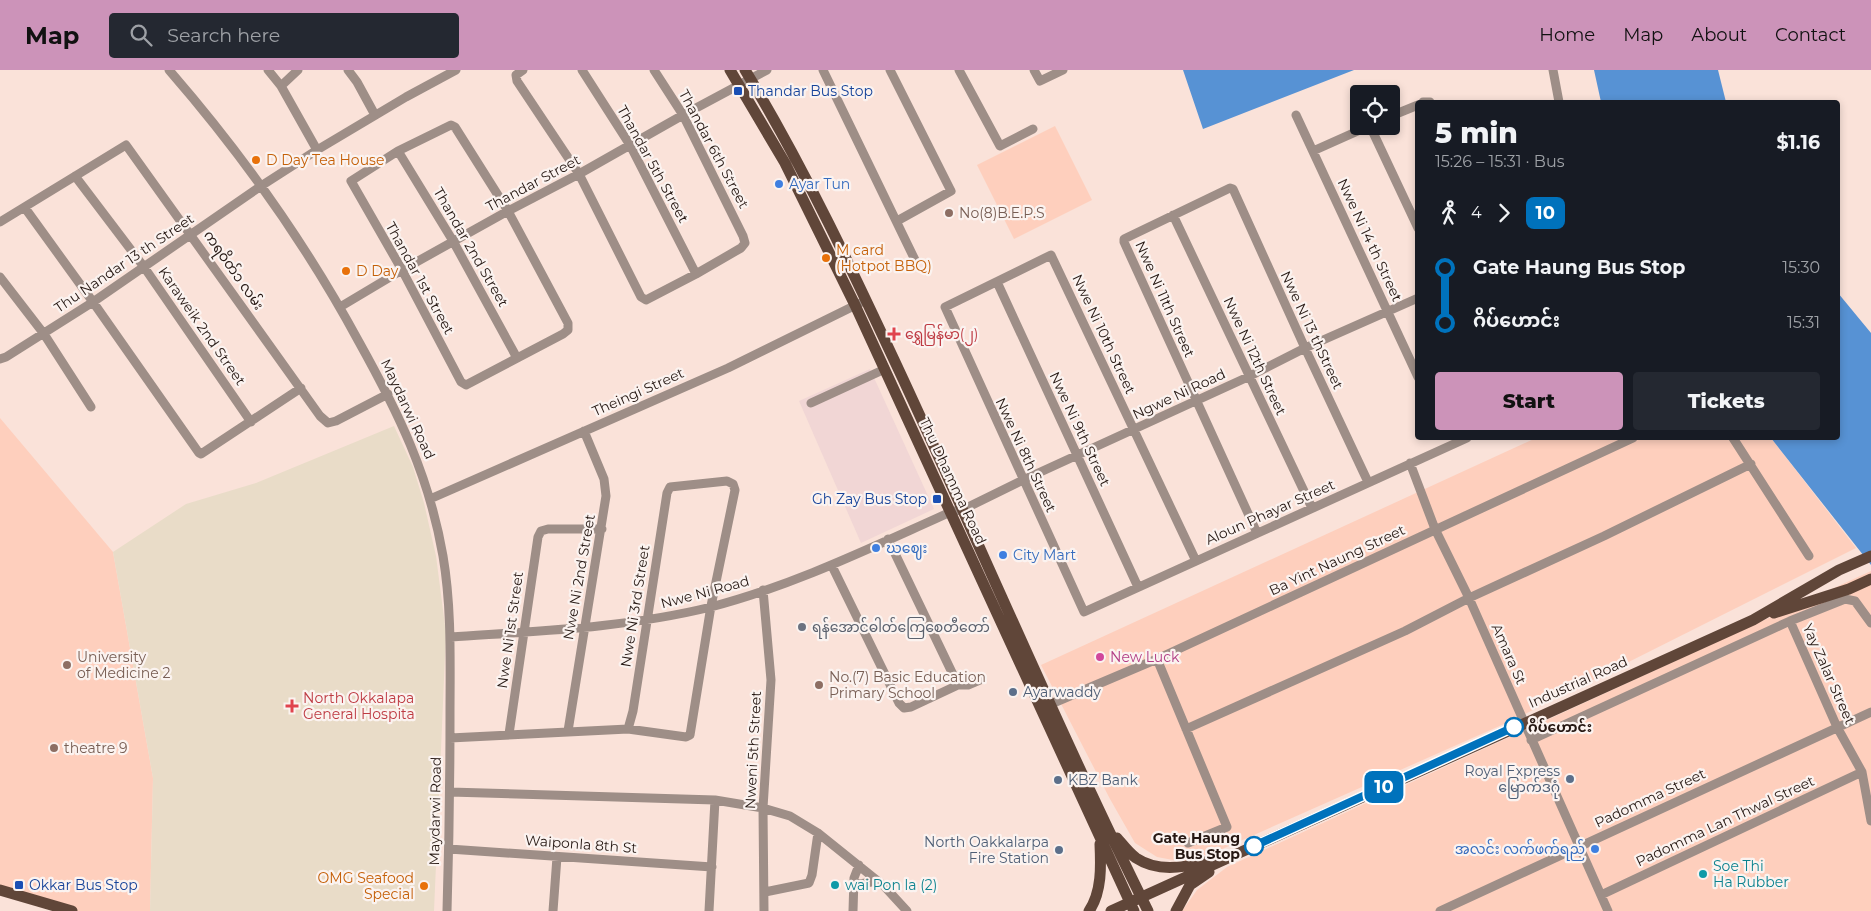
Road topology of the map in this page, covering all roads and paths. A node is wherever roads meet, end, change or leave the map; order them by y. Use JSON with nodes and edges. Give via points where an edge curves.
{"nodes":[{"id":1,"x":169,"y":70,"type":"edge"},
{"id":2,"x":268,"y":70,"type":"edge"},
{"id":3,"x":298,"y":70,"type":"edge"},
{"id":4,"x":348,"y":70,"type":"edge"},
{"id":5,"x":456,"y":70,"type":"edge"},
{"id":6,"x":582,"y":70,"type":"edge"},
{"id":7,"x":654,"y":70,"type":"edge"},
{"id":8,"x":730,"y":70,"type":"edge"},
{"id":9,"x":767,"y":70,"type":"edge"},
{"id":10,"x":823,"y":70,"type":"edge"},
{"id":11,"x":890,"y":70,"type":"edge"},
{"id":12,"x":959,"y":70,"type":"edge"},
{"id":13,"x":1034,"y":70,"type":"edge"},
{"id":14,"x":1063,"y":70,"type":"edge"},
{"id":15,"x":1553,"y":70,"type":"edge"},
{"id":16,"x":519,"y":73,"type":"edge"},
{"id":17,"x":748,"y":75,"type":"edge"},
{"id":18,"x":740,"y":85,"type":"junction"},
{"id":19,"x":281,"y":86,"type":"junction"},
{"id":20,"x":1559,"y":100,"type":"edge"},
{"id":21,"x":1415,"y":106,"type":"edge"},
{"id":22,"x":1400,"y":112,"type":"edge"},
{"id":23,"x":376,"y":115,"type":"junction"},
{"id":24,"x":683,"y":115,"type":"junction"},
{"id":25,"x":1296,"y":115,"type":"dead end"},
{"id":26,"x":1033,"y":130,"type":"dead end"},
{"id":27,"x":1350,"y":135,"type":"edge"},
{"id":28,"x":1374,"y":135,"type":"edge"},
{"id":29,"x":630,"y":145,"type":"junction"},
{"id":30,"x":317,"y":150,"type":"junction"},
{"id":31,"x":398,"y":151,"type":"junction"},
{"id":32,"x":1313,"y":151,"type":"junction"},
{"id":33,"x":579,"y":174,"type":"junction"},
{"id":34,"x":75,"y":176,"type":"junction"},
{"id":35,"x":261,"y":186,"type":"junction"},
{"id":36,"x":25,"y":208,"type":"junction"},
{"id":37,"x":508,"y":211,"type":"junction"},
{"id":38,"x":1173,"y":216,"type":"junction"},
{"id":39,"x":897,"y":220,"type":"junction"},
{"id":40,"x":0,"y":222,"type":"edge"},
{"id":41,"x":1415,"y":222,"type":"edge"},
{"id":42,"x":192,"y":234,"type":"junction"},
{"id":43,"x":453,"y":241,"type":"junction"},
{"id":44,"x":915,"y":260,"type":"dead end"},
{"id":45,"x":144,"y":266,"type":"junction"},
{"id":46,"x":402,"y":270,"type":"junction"},
{"id":47,"x":696,"y":274,"type":"junction"},
{"id":48,"x":0,"y":276,"type":"edge"},
{"id":49,"x":997,"y":282,"type":"junction"},
{"id":50,"x":1415,"y":299,"type":"edge"},
{"id":51,"x":866,"y":300,"type":"junction"},
{"id":52,"x":93,"y":302,"type":"junction"},
{"id":53,"x":855,"y":305,"type":"junction"},
{"id":54,"x":340,"y":307,"type":"junction"},
{"id":55,"x":1388,"y":311,"type":"junction"},
{"id":56,"x":44,"y":334,"type":"junction"},
{"id":57,"x":1305,"y":348,"type":"junction"},
{"id":58,"x":518,"y":358,"type":"junction"},
{"id":59,"x":0,"y":359,"type":"edge"},
{"id":60,"x":885,"y":369,"type":"junction"},
{"id":61,"x":1415,"y":370,"type":"edge"},
{"id":62,"x":1250,"y":376,"type":"junction"},
{"id":63,"x":301,"y":388,"type":"junction"},
{"id":64,"x":388,"y":394,"type":"junction"},
{"id":65,"x":1195,"y":400,"type":"junction"},
{"id":66,"x":811,"y":403,"type":"dead end"},
{"id":67,"x":91,"y":407,"type":"dead end"},
{"id":68,"x":251,"y":422,"type":"junction"},
{"id":69,"x":584,"y":430,"type":"junction"},
{"id":70,"x":1134,"y":430,"type":"junction"},
{"id":71,"x":1628,"y":440,"type":"edge"},
{"id":72,"x":1734,"y":440,"type":"edge"},
{"id":73,"x":1447,"y":442,"type":"edge"},
{"id":74,"x":1077,"y":456,"type":"junction"},
{"id":75,"x":1410,"y":463,"type":"junction"},
{"id":76,"x":1751,"y":464,"type":"junction"},
{"id":77,"x":1023,"y":480,"type":"junction"},
{"id":78,"x":1368,"y":482,"type":"junction"},
{"id":79,"x":430,"y":499,"type":"junction"},
{"id":80,"x":1312,"y":508,"type":"junction"},
{"id":81,"x":964,"y":509,"type":"junction"},
{"id":82,"x":951,"y":512,"type":"junction"},
{"id":83,"x":602,"y":529,"type":"junction"},
{"id":84,"x":1435,"y":529,"type":"junction"},
{"id":85,"x":1257,"y":533,"type":"junction"},
{"id":86,"x":888,"y":539,"type":"junction"},
{"id":87,"x":1809,"y":556,"type":"dead end"},
{"id":88,"x":1871,"y":556,"type":"edge"},
{"id":89,"x":1196,"y":561,"type":"junction"},
{"id":90,"x":832,"y":566,"type":"junction"},
{"id":91,"x":1871,"y":579,"type":"edge"},
{"id":92,"x":1138,"y":587,"type":"junction"},
{"id":93,"x":763,"y":590,"type":"junction"},
{"id":94,"x":1469,"y":598,"type":"junction"},
{"id":95,"x":711,"y":606,"type":"junction"},
{"id":96,"x":1084,"y":612,"type":"joint"},
{"id":97,"x":646,"y":620,"type":"junction"},
{"id":98,"x":1753,"y":620,"type":"junction"},
{"id":99,"x":1790,"y":621,"type":"junction"},
{"id":100,"x":1871,"y":623,"type":"edge"},
{"id":101,"x":584,"y":628,"type":"junction"},
{"id":102,"x":523,"y":632,"type":"junction"},
{"id":103,"x":450,"y":637,"type":"junction"},
{"id":104,"x":1157,"y":659,"type":"junction"},
{"id":105,"x":982,"y":679,"type":"dead end"},
{"id":106,"x":958,"y":685,"type":"junction"},
{"id":107,"x":1051,"y":704,"type":"junction"},
{"id":108,"x":1871,"y":712,"type":"edge"},
{"id":109,"x":1524,"y":723,"type":"junction"},
{"id":110,"x":1837,"y":727,"type":"junction"},
{"id":111,"x":628,"y":729,"type":"junction"},
{"id":112,"x":1186,"y":729,"type":"junction"},
{"id":113,"x":568,"y":731,"type":"junction"},
{"id":114,"x":509,"y":734,"type":"junction"},
{"id":115,"x":450,"y":738,"type":"junction"},
{"id":116,"x":1531,"y":740,"type":"junction"},
{"id":117,"x":1862,"y":772,"type":"junction"},
{"id":118,"x":450,"y":792,"type":"junction"},
{"id":119,"x":715,"y":800,"type":"junction"},
{"id":120,"x":763,"y":808,"type":"junction"},
{"id":121,"x":1871,"y":821,"type":"edge"},
{"id":122,"x":818,"y":833,"type":"junction"},
{"id":123,"x":1106,"y":835,"type":"junction"},
{"id":124,"x":1188,"y":843,"type":"dead end"},
{"id":125,"x":1579,"y":846,"type":"junction"},
{"id":126,"x":449,"y":849,"type":"junction"},
{"id":127,"x":1236,"y":855,"type":"junction"},
{"id":128,"x":557,"y":857,"type":"junction"},
{"id":129,"x":859,"y":865,"type":"junction"},
{"id":130,"x":712,"y":867,"type":"junction"},
{"id":131,"x":877,"y":881,"type":"junction"},
{"id":132,"x":854,"y":886,"type":"junction"},
{"id":133,"x":0,"y":890,"type":"edge"},
{"id":134,"x":765,"y":892,"type":"junction"},
{"id":135,"x":1601,"y":895,"type":"junction"},
{"id":136,"x":1141,"y":897,"type":"junction"},
{"id":137,"x":1132,"y":907,"type":"edge"},
{"id":138,"x":72,"y":911,"type":"edge"},
{"id":139,"x":447,"y":911,"type":"edge"},
{"id":140,"x":554,"y":911,"type":"edge"},
{"id":141,"x":709,"y":911,"type":"edge"},
{"id":142,"x":764,"y":911,"type":"edge"},
{"id":143,"x":853,"y":911,"type":"edge"},
{"id":144,"x":907,"y":911,"type":"edge"},
{"id":145,"x":1089,"y":911,"type":"edge"},
{"id":146,"x":1111,"y":911,"type":"edge"},
{"id":147,"x":1148,"y":911,"type":"edge"},
{"id":148,"x":1176,"y":911,"type":"edge"},
{"id":149,"x":1440,"y":911,"type":"edge"},
{"id":150,"x":1608,"y":911,"type":"edge"}],
"edges":[{"from":1,"to":35,"type":"street","name":"Maydarwi Road"},
{"from":2,"to":19,"type":"street"},
{"from":3,"to":19,"type":"street"},
{"from":4,"to":23,"type":"street"},
{"from":5,"to":23,"type":"street","name":"Thu Nandar 13 th Street"},
{"from":6,"to":29,"type":"street","name":"Thandar 5th Street"},
{"from":7,"to":24,"type":"street","name":"Thandar 6th Street"},
{"from":8,"to":18,"type":"main road","name":"Thu Dhamma Road"},
{"from":9,"to":17,"type":"street","name":"Thandar Street"},
{"from":10,"to":39,"type":"street"},
{"from":11,"to":39,"type":"street","via":[[951,192]]},
{"from":12,"to":26,"type":"street","via":[[1000,146]]},
{"from":13,"to":14,"type":"street","via":[[1040,81]]},
{"from":15,"to":20,"type":"street"},
{"from":16,"to":33,"type":"street","via":[[517,81]]},
{"from":17,"to":18,"type":"street","name":"Thandar Street"},
{"from":17,"to":51,"type":"main road","name":"Thu Dhamma Road","via":[[824,212]]},
{"from":18,"to":24,"type":"street","name":"Thandar Street"},
{"from":18,"to":53,"type":"main road","name":"Thu Dhamma Road","via":[[785,163]]},
{"from":19,"to":30,"type":"street"},
{"from":21,"to":22,"type":"street"},
{"from":23,"to":30,"type":"street","name":"Thu Nandar 13 th Street"},
{"from":24,"to":29,"type":"street","name":"Thandar Street"},
{"from":24,"to":47,"type":"street","name":"Thandar 6th Street","via":[[745,243]]},
{"from":25,"to":32,"type":"street","name":"Nwe Ni 14 th Street"},
{"from":27,"to":32,"type":"street"},
{"from":28,"to":41,"type":"street"},
{"from":29,"to":33,"type":"street","name":"Thandar Street"},
{"from":29,"to":47,"type":"street","name":"Thandar 5th Street"},
{"from":30,"to":35,"type":"street","name":"Thu Nandar 13 th Street"},
{"from":31,"to":37,"type":"street","via":[[450,125],[455,127]]},
{"from":31,"to":43,"type":"street","name":"Thandar 2nd Street"},
{"from":31,"to":46,"type":"street","name":"Thandar 1st Street","via":[[352,179],[351,184]]},
{"from":32,"to":55,"type":"street","name":"Nwe Ni 14 th Street"},
{"from":33,"to":37,"type":"street","name":"Thandar Street"},
{"from":33,"to":47,"type":"street","via":[[641,297],[646,300]]},
{"from":34,"to":36,"type":"street"},
{"from":34,"to":42,"type":"street","name":"ကရဝိတ်၁ လမ်း","via":[[126,145]]},
{"from":34,"to":45,"type":"street","name":"Karaweik 2nd Street"},
{"from":35,"to":42,"type":"street","name":"Thu Nandar 13 th Street"},
{"from":35,"to":54,"type":"street","name":"Maydarwi Road"},
{"from":36,"to":40,"type":"street"},
{"from":36,"to":52,"type":"street"},
{"from":37,"to":43,"type":"street","name":"Thandar Street"},
{"from":37,"to":58,"type":"street","via":[[568,323],[564,334]]},
{"from":38,"to":57,"type":"street","name":"Nwe Ni 13 thStreet","via":[[1232,188]]},
{"from":38,"to":62,"type":"street","name":"Nwe Ni 12th Street"},
{"from":38,"to":65,"type":"street","name":"Nwe Ni 11th Street","via":[[1124,240]]},
{"from":39,"to":44,"type":"street"},
{"from":42,"to":45,"type":"street","name":"Thu Nandar 13 th Street"},
{"from":42,"to":63,"type":"street","name":"ကရဝိတ်၁ လမ်း"},
{"from":43,"to":46,"type":"street","name":"Thandar Street"},
{"from":43,"to":58,"type":"street","name":"Thandar 2nd Street"},
{"from":45,"to":52,"type":"street","name":"Thu Nandar 13 th Street"},
{"from":45,"to":68,"type":"street","name":"Karaweik 2nd Street"},
{"from":46,"to":54,"type":"street","name":"Thandar Street"},
{"from":46,"to":58,"type":"street","name":"Thandar 1st Street","via":[[461,382],[466,384]]},
{"from":48,"to":56,"type":"street"},
{"from":49,"to":70,"type":"street","name":"Nwe Ni 10th Street","via":[[1051,255]]},
{"from":49,"to":74,"type":"street","name":"Nwe Ni 9th Street"},
{"from":49,"to":77,"type":"street","name":"Nwe Ni 8th Street","via":[[944,308]]},
{"from":50,"to":55,"type":"street","name":"Ngwe Ni Road"},
{"from":51,"to":53,"type":"street","name":"Theingi Street"},
{"from":51,"to":81,"type":"main road","name":"Thu Dhamma Road"},
{"from":52,"to":56,"type":"street","name":"Thu Nandar 13 th Street"},
{"from":52,"to":68,"type":"street","via":[[198,452],[201,454]]},
{"from":53,"to":60,"type":"main road","name":"Thu Dhamma Road"},
{"from":53,"to":69,"type":"street","name":"Theingi Street","via":[[728,368]]},
{"from":54,"to":64,"type":"street","name":"Maydarwi Road"},
{"from":55,"to":57,"type":"street","name":"Ngwe Ni Road"},
{"from":55,"to":61,"type":"street","name":"Nwe Ni 14 th Street"},
{"from":56,"to":59,"type":"street","name":"Thu Nandar 13 th Street"},
{"from":56,"to":67,"type":"street"},
{"from":57,"to":62,"type":"street","name":"Ngwe Ni Road"},
{"from":57,"to":78,"type":"street","name":"Nwe Ni 13 thStreet"},
{"from":60,"to":66,"type":"street"},
{"from":60,"to":82,"type":"main road","name":"Thu Dhamma Road"},
{"from":62,"to":65,"type":"street","name":"Ngwe Ni Road"},
{"from":62,"to":80,"type":"street","name":"Nwe Ni 12th Street"},
{"from":63,"to":64,"type":"street","name":"ကရဝိတ်၁ လမ်း","via":[[320,416],[328,422]]},
{"from":63,"to":68,"type":"street"},
{"from":64,"to":79,"type":"street","name":"Maydarwi Road","via":[[419,462]]},
{"from":65,"to":70,"type":"street","name":"Ngwe Ni Road"},
{"from":65,"to":85,"type":"street","name":"Nwe Ni 11th Street"},
{"from":69,"to":79,"type":"street","name":"Theingi Street"},
{"from":69,"to":83,"type":"street","name":"Nwe Ni 2nd Street","via":[[604,479],[606,496]]},
{"from":70,"to":74,"type":"street","name":"Ngwe Ni Road"},
{"from":70,"to":89,"type":"street","name":"Nwe Ni 10th Street"},
{"from":71,"to":84,"type":"street","name":"Ba Yint Naung Street"},
{"from":72,"to":76,"type":"street"},
{"from":73,"to":75,"type":"street","name":"Aloun Phayar Street"},
{"from":74,"to":77,"type":"street","name":"Ngwe Ni Road"},
{"from":74,"to":92,"type":"street","name":"Nwe Ni 9th Street"},
{"from":75,"to":78,"type":"street","name":"Aloun Phayar Street"},
{"from":75,"to":84,"type":"street","name":"Amara St"},
{"from":76,"to":87,"type":"street"},
{"from":76,"to":94,"type":"street"},
{"from":77,"to":81,"type":"street","name":"Ngwe Ni Road"},
{"from":77,"to":96,"type":"street","name":"Nwe Ni 8th Street"},
{"from":78,"to":80,"type":"street","name":"Aloun Phayar Street"},
{"from":79,"to":103,"type":"street","name":"Maydarwi Road","via":[[443,556]]},
{"from":80,"to":85,"type":"street","name":"Aloun Phayar Street"},
{"from":81,"to":82,"type":"street","name":"Ngwe Ni Road"},
{"from":81,"to":107,"type":"main road","name":"Thu Dhamma Road"},
{"from":82,"to":86,"type":"street","name":"Nwe Ni Road"},
{"from":82,"to":123,"type":"main road","name":"Thu Dhamma Road"},
{"from":83,"to":101,"type":"street","name":"Nwe Ni 2nd Street"},
{"from":83,"to":102,"type":"street","name":"Nwe Ni 1st Street","via":[[548,528],[541,531]]},
{"from":84,"to":94,"type":"street","name":"Amara St"},
{"from":84,"to":104,"type":"street","name":"Ba Yint Naung Street"},
{"from":85,"to":89,"type":"street","name":"Aloun Phayar Street"},
{"from":86,"to":90,"type":"street","name":"Nwe Ni Road"},
{"from":86,"to":106,"type":"street"},
{"from":88,"to":98,"type":"main road","name":"Industrial Road","via":[[1839,570]]},
{"from":89,"to":92,"type":"street","name":"Aloun Phayar Street"},
{"from":90,"to":93,"type":"street","name":"Nwe Ni Road"},
{"from":90,"to":106,"type":"street","via":[[904,708],[911,708]]},
{"from":91,"to":98,"type":"main road"},
{"from":92,"to":96,"type":"street","name":"Aloun Phayar Street"},
{"from":93,"to":95,"type":"street","name":"Nwe Ni Road"},
{"from":93,"to":120,"type":"street","name":"Nweni 5th Street","via":[[771,680]]},
{"from":94,"to":109,"type":"street","name":"Amara St"},
{"from":94,"to":112,"type":"street","via":[[1404,631]]},
{"from":95,"to":97,"type":"street","name":"Nwe Ni Road"},
{"from":95,"to":97,"type":"street","name":"Nwe Ni 3rd Street","via":[[734,490],[733,484],[727,481],[670,487],[667,492]]},
{"from":95,"to":111,"type":"street","via":[[690,735]]},
{"from":97,"to":101,"type":"street","name":"Nwe Ni Road"},
{"from":97,"to":111,"type":"street","name":"Nwe Ni 3rd Street"},
{"from":98,"to":109,"type":"main road","name":"Industrial Road"},
{"from":99,"to":100,"type":"street","via":[[1850,599]]},
{"from":99,"to":110,"type":"street","name":"Yay Zalar Street"},
{"from":99,"to":116,"type":"street"},
{"from":101,"to":102,"type":"street","name":"Nwe Ni Road"},
{"from":101,"to":113,"type":"street","name":"Nwe Ni 2nd Street"},
{"from":102,"to":103,"type":"street","name":"Nwe Ni Road"},
{"from":102,"to":114,"type":"street","name":"Nwe Ni 1st Street"},
{"from":103,"to":115,"type":"street","name":"Maydarwi Road"},
{"from":104,"to":107,"type":"street","name":"Ba Yint Naung Street"},
{"from":104,"to":112,"type":"street"},
{"from":105,"to":106,"type":"street"},
{"from":107,"to":123,"type":"main road","name":"Thu Dhamma Road"},
{"from":108,"to":110,"type":"street","name":"Padomma Street"},
{"from":109,"to":116,"type":"street","name":"Amara St"},
{"from":109,"to":127,"type":"main road","name":"Industrial Road"},
{"from":110,"to":117,"type":"street","name":"Yay Zalar Street"},
{"from":110,"to":125,"type":"street","name":"Padomma Street"},
{"from":111,"to":113,"type":"street"},
{"from":112,"to":124,"type":"street","via":[[1226,827]]},
{"from":113,"to":114,"type":"street"},
{"from":114,"to":115,"type":"street"},
{"from":115,"to":118,"type":"street","name":"Maydarwi Road"},
{"from":116,"to":125,"type":"street","name":"Amara St"},
{"from":117,"to":121,"type":"street","name":"Yay Zalar Street"},
{"from":117,"to":135,"type":"street","name":"Padomma Lan Thwal Street"},
{"from":118,"to":119,"type":"street"},
{"from":118,"to":126,"type":"street","name":"Maydarwi Road"},
{"from":119,"to":120,"type":"street"},
{"from":119,"to":130,"type":"street"},
{"from":120,"to":122,"type":"street","via":[[790,816]]},
{"from":120,"to":134,"type":"street","name":"Nweni 5th Street"},
{"from":122,"to":129,"type":"street"},
{"from":122,"to":134,"type":"street","via":[[809,883]]},
{"from":123,"to":127,"type":"main road","via":[[1137,858],[1158,867],[1183,868]]},
{"from":123,"to":136,"type":"main road","name":"Thu Dhamma Road"},
{"from":123,"to":137,"type":"main road","name":"Thu Dhamma Road"},
{"from":123,"to":145,"type":"main road","via":[[1094,905]]},
{"from":125,"to":135,"type":"street","name":"Amara St"},
{"from":125,"to":149,"type":"street","name":"Padomma Street"},
{"from":126,"to":128,"type":"street","name":"Waiponla 8th St"},
{"from":126,"to":139,"type":"street","name":"Maydarwi Road"},
{"from":127,"to":136,"type":"main road","name":"Industrial Road"},
{"from":127,"to":148,"type":"main road","via":[[1190,885]]},
{"from":128,"to":130,"type":"street","name":"Waiponla 8th St"},
{"from":128,"to":140,"type":"street"},
{"from":129,"to":131,"type":"street"},
{"from":129,"to":132,"type":"street"},
{"from":130,"to":141,"type":"street"},
{"from":131,"to":132,"type":"street"},
{"from":131,"to":144,"type":"street"},
{"from":132,"to":143,"type":"street"},
{"from":133,"to":138,"type":"main road"},
{"from":134,"to":142,"type":"street","name":"Nweni 5th Street"},
{"from":135,"to":150,"type":"street","name":"Amara St"},
{"from":136,"to":137,"type":"main road","name":"Industrial Road"},
{"from":136,"to":147,"type":"main road","name":"Thu Dhamma Road"},
{"from":137,"to":146,"type":"main road","name":"Industrial Road"}]}
